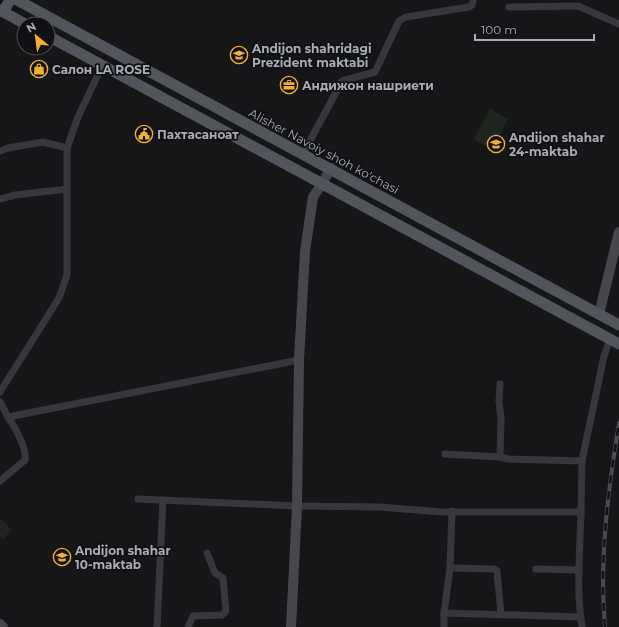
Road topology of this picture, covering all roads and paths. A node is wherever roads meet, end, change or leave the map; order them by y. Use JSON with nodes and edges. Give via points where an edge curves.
{"nodes":[{"id":1,"x":10,"y":0,"type":"edge"},
{"id":2,"x":17,"y":0,"type":"edge"},
{"id":3,"x":473,"y":0,"type":"edge"},
{"id":4,"x":577,"y":3,"type":"edge"},
{"id":5,"x":509,"y":7,"type":"dead end"},
{"id":6,"x":2,"y":11,"type":"edge"},
{"id":7,"x":16,"y":19,"type":"edge"},
{"id":8,"x":619,"y":24,"type":"edge"},
{"id":9,"x":56,"y":40,"type":"edge"},
{"id":10,"x":102,"y":66,"type":"junction"},
{"id":11,"x":164,"y":80,"type":"junction"},
{"id":12,"x":156,"y":95,"type":"junction"},
{"id":13,"x":66,"y":148,"type":"junction"},
{"id":14,"x":0,"y":151,"type":"edge"},
{"id":15,"x":303,"y":154,"type":"junction"},
{"id":16,"x":331,"y":168,"type":"junction"},
{"id":17,"x":322,"y":184,"type":"junction"},
{"id":18,"x":67,"y":189,"type":"junction"},
{"id":19,"x":0,"y":199,"type":"edge"},
{"id":20,"x":428,"y":221,"type":"junction"},
{"id":21,"x":619,"y":232,"type":"edge"},
{"id":22,"x":419,"y":236,"type":"junction"},
{"id":23,"x":600,"y":314,"type":"junction"},
{"id":24,"x":619,"y":325,"type":"edge"},
{"id":25,"x":615,"y":342,"type":"edge"},
{"id":26,"x":300,"y":360,"type":"junction"},
{"id":27,"x":500,"y":384,"type":"dead end"},
{"id":28,"x":0,"y":392,"type":"edge"},
{"id":29,"x":0,"y":402,"type":"edge"},
{"id":30,"x":8,"y":418,"type":"junction"},
{"id":31,"x":445,"y":454,"type":"dead end"},
{"id":32,"x":500,"y":457,"type":"junction"},
{"id":33,"x":582,"y":461,"type":"junction"},
{"id":34,"x":0,"y":481,"type":"edge"},
{"id":35,"x":138,"y":499,"type":"dead end"},
{"id":36,"x":162,"y":500,"type":"junction"},
{"id":37,"x":297,"y":506,"type":"junction"},
{"id":38,"x":452,"y":511,"type":"junction"},
{"id":39,"x":581,"y":512,"type":"junction"},
{"id":40,"x":206,"y":553,"type":"dead end"},
{"id":41,"x":450,"y":568,"type":"junction"},
{"id":42,"x":536,"y":569,"type":"dead end"},
{"id":43,"x":579,"y":570,"type":"junction"},
{"id":44,"x":444,"y":613,"type":"junction"},
{"id":45,"x":501,"y":614,"type":"junction"},
{"id":46,"x":581,"y":617,"type":"junction"},
{"id":47,"x":0,"y":624,"type":"edge"},
{"id":48,"x":3,"y":627,"type":"edge"},
{"id":49,"x":157,"y":627,"type":"edge"},
{"id":50,"x":188,"y":627,"type":"edge"},
{"id":51,"x":291,"y":627,"type":"edge"},
{"id":52,"x":444,"y":627,"type":"edge"},
{"id":53,"x":582,"y":627,"type":"edge"}],
"edges":[{"from":1,"to":6,"type":"main road"},
{"from":2,"to":11,"type":"main road","name":"Alisher Navoiy shoh ko'chasi"},
{"from":3,"to":15,"type":"street","via":[[469,7],[406,17],[399,21],[375,72],[342,81]]},
{"from":4,"to":5,"type":"street"},
{"from":4,"to":8,"type":"street"},
{"from":6,"to":7,"type":"main road"},
{"from":9,"to":10,"type":"main road"},
{"from":10,"to":12,"type":"main road"},
{"from":10,"to":13,"type":"street"},
{"from":11,"to":12,"type":"main road"},
{"from":11,"to":15,"type":"main road","name":"Alisher Navoiy shoh ko'chasi"},
{"from":12,"to":17,"type":"main road"},
{"from":13,"to":14,"type":"street","via":[[43,142]]},
{"from":13,"to":18,"type":"street"},
{"from":15,"to":16,"type":"main road","name":"Alisher Navoiy shoh ko'chasi"},
{"from":16,"to":17,"type":"street"},
{"from":16,"to":20,"type":"main road","name":"Alisher Navoiy shoh ko'chasi"},
{"from":17,"to":22,"type":"main road"},
{"from":17,"to":26,"type":"street","via":[[313,197],[305,251]]},
{"from":18,"to":19,"type":"street"},
{"from":18,"to":28,"type":"street","via":[[67,274],[60,298]]},
{"from":20,"to":22,"type":"main road"},
{"from":20,"to":23,"type":"main road","name":"Alisher Navoiy shoh ko'chasi"},
{"from":21,"to":23,"type":"street"},
{"from":22,"to":25,"type":"main road"},
{"from":23,"to":24,"type":"main road","name":"Alisher Navoiy shoh ko'chasi"},
{"from":25,"to":33,"type":"street","via":[[604,356]]},
{"from":26,"to":30,"type":"street"},
{"from":26,"to":37,"type":"street"},
{"from":27,"to":32,"type":"street"},
{"from":29,"to":30,"type":"street"},
{"from":30,"to":34,"type":"street","via":[[26,454],[25,460]]},
{"from":31,"to":32,"type":"street"},
{"from":32,"to":33,"type":"street"},
{"from":33,"to":39,"type":"street"},
{"from":35,"to":36,"type":"street"},
{"from":36,"to":37,"type":"street"},
{"from":36,"to":49,"type":"street"},
{"from":37,"to":38,"type":"street"},
{"from":37,"to":51,"type":"street"},
{"from":38,"to":39,"type":"street"},
{"from":38,"to":41,"type":"street"},
{"from":39,"to":43,"type":"street"},
{"from":40,"to":50,"type":"street","via":[[215,573],[223,578],[226,611],[222,615],[194,616]]},
{"from":41,"to":44,"type":"street"},
{"from":41,"to":45,"type":"street","via":[[498,571]]},
{"from":42,"to":43,"type":"street"},
{"from":43,"to":46,"type":"street"},
{"from":44,"to":45,"type":"street"},
{"from":44,"to":52,"type":"street"},
{"from":45,"to":46,"type":"street"},
{"from":46,"to":53,"type":"street"},
{"from":47,"to":48,"type":"street"}]}
